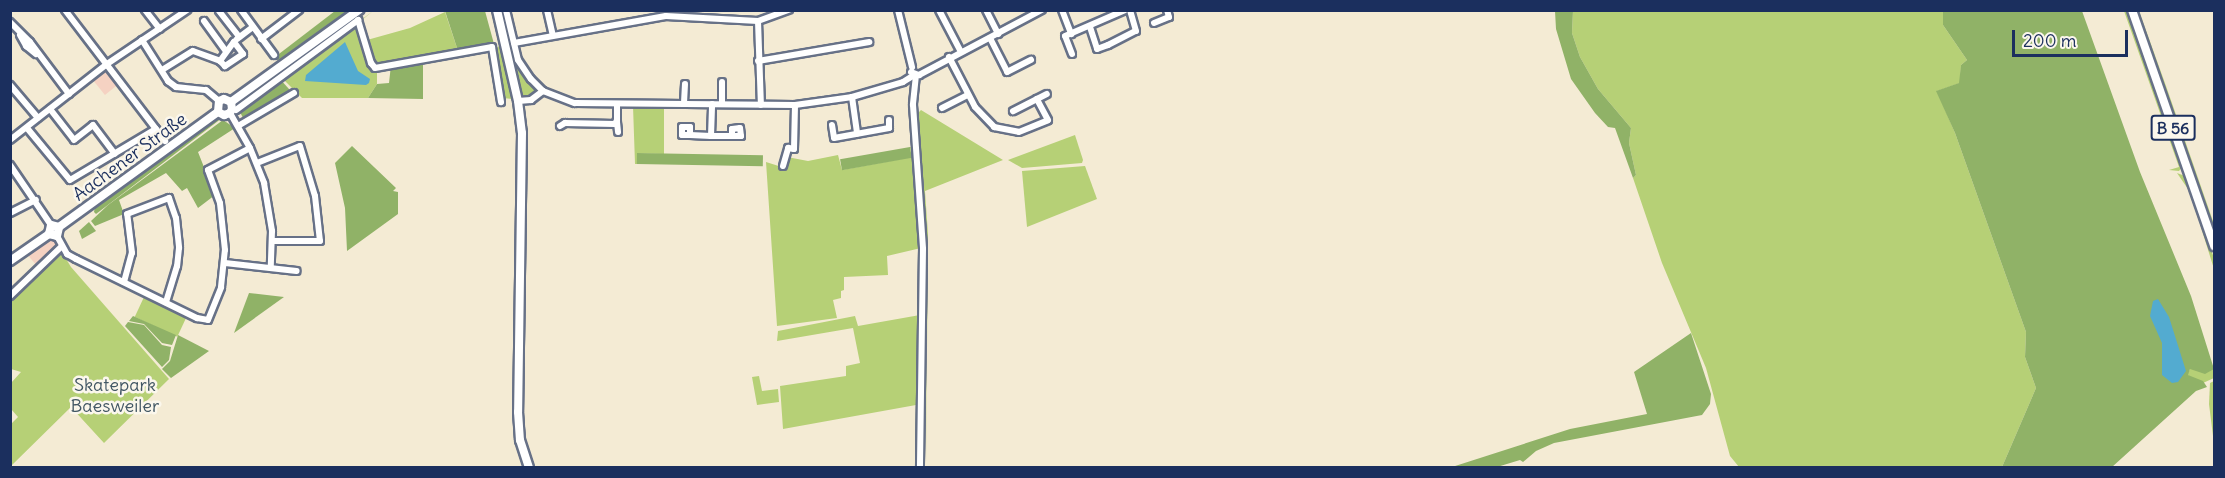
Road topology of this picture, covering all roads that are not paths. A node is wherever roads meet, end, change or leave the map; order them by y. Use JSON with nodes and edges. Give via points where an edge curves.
{"nodes":[{"id":1,"x":65,"y":10,"type":"edge"},
{"id":2,"x":146,"y":10,"type":"edge"},
{"id":3,"x":187,"y":10,"type":"edge"},
{"id":4,"x":241,"y":10,"type":"edge"},
{"id":5,"x":359,"y":10,"type":"edge"},
{"id":6,"x":497,"y":10,"type":"edge"},
{"id":7,"x":506,"y":10,"type":"edge"},
{"id":8,"x":547,"y":10,"type":"edge"},
{"id":9,"x":732,"y":10,"type":"edge"},
{"id":10,"x":789,"y":10,"type":"edge"},
{"id":11,"x":898,"y":10,"type":"edge"},
{"id":12,"x":939,"y":10,"type":"edge"},
{"id":13,"x":987,"y":10,"type":"edge"},
{"id":14,"x":1042,"y":10,"type":"edge"},
{"id":15,"x":1062,"y":10,"type":"edge"},
{"id":16,"x":1125,"y":10,"type":"edge"},
{"id":17,"x":1130,"y":10,"type":"edge"},
{"id":18,"x":1167,"y":10,"type":"edge"},
{"id":19,"x":2132,"y":10,"type":"edge"},
{"id":20,"x":219,"y":11,"type":"edge"},
{"id":21,"x":294,"y":12,"type":"edge"},
{"id":22,"x":733,"y":19,"type":"junction"},
{"id":23,"x":204,"y":21,"type":"dead end"},
{"id":24,"x":758,"y":21,"type":"junction"},
{"id":25,"x":10,"y":22,"type":"edge"},
{"id":26,"x":1154,"y":22,"type":"dead end"},
{"id":27,"x":253,"y":27,"type":"junction"},
{"id":28,"x":1090,"y":27,"type":"junction"},
{"id":29,"x":160,"y":29,"type":"junction"},
{"id":30,"x":998,"y":34,"type":"junction"},
{"id":31,"x":1071,"y":34,"type":"junction"},
{"id":32,"x":553,"y":35,"type":"junction"},
{"id":33,"x":990,"y":38,"type":"junction"},
{"id":34,"x":261,"y":39,"type":"junction"},
{"id":35,"x":142,"y":40,"type":"junction"},
{"id":36,"x":236,"y":40,"type":"junction"},
{"id":37,"x":869,"y":42,"type":"dead end"},
{"id":38,"x":514,"y":43,"type":"junction"},
{"id":39,"x":226,"y":51,"type":"junction"},
{"id":40,"x":961,"y":52,"type":"junction"},
{"id":41,"x":1072,"y":54,"type":"dead end"},
{"id":42,"x":274,"y":55,"type":"dead end"},
{"id":43,"x":949,"y":57,"type":"junction"},
{"id":44,"x":1030,"y":60,"type":"dead end"},
{"id":45,"x":220,"y":61,"type":"junction"},
{"id":46,"x":758,"y":61,"type":"junction"},
{"id":47,"x":107,"y":64,"type":"junction"},
{"id":48,"x":162,"y":70,"type":"junction"},
{"id":49,"x":916,"y":71,"type":"junction"},
{"id":50,"x":722,"y":82,"type":"dead end"},
{"id":51,"x":900,"y":82,"type":"junction"},
{"id":52,"x":685,"y":84,"type":"dead end"},
{"id":53,"x":10,"y":85,"type":"edge"},
{"id":54,"x":543,"y":91,"type":"junction"},
{"id":55,"x":914,"y":92,"type":"junction"},
{"id":56,"x":294,"y":93,"type":"dead end"},
{"id":57,"x":69,"y":94,"type":"junction"},
{"id":58,"x":1047,"y":94,"type":"dead end"},
{"id":59,"x":968,"y":95,"type":"junction"},
{"id":60,"x":852,"y":97,"type":"junction"},
{"id":61,"x":1037,"y":99,"type":"junction"},
{"id":62,"x":219,"y":101,"type":"junction"},
{"id":63,"x":518,"y":101,"type":"junction"},
{"id":64,"x":231,"y":102,"type":"junction"},
{"id":65,"x":501,"y":102,"type":"dead end"},
{"id":66,"x":684,"y":103,"type":"junction"},
{"id":67,"x":617,"y":104,"type":"junction"},
{"id":68,"x":712,"y":104,"type":"junction"},
{"id":69,"x":722,"y":104,"type":"junction"},
{"id":70,"x":761,"y":105,"type":"junction"},
{"id":71,"x":795,"y":105,"type":"junction"},
{"id":72,"x":942,"y":108,"type":"dead end"},
{"id":73,"x":50,"y":109,"type":"junction"},
{"id":74,"x":233,"y":111,"type":"junction"},
{"id":75,"x":1013,"y":111,"type":"dead end"},
{"id":76,"x":219,"y":112,"type":"junction"},
{"id":77,"x":38,"y":118,"type":"junction"},
{"id":78,"x":889,"y":120,"type":"dead end"},
{"id":79,"x":617,"y":122,"type":"junction"},
{"id":80,"x":832,"y":125,"type":"dead end"},
{"id":81,"x":238,"y":126,"type":"junction"},
{"id":82,"x":560,"y":126,"type":"dead end"},
{"id":83,"x":27,"y":128,"type":"junction"},
{"id":84,"x":156,"y":129,"type":"junction"},
{"id":85,"x":618,"y":132,"type":"dead end"},
{"id":86,"x":857,"y":134,"type":"junction"},
{"id":87,"x":690,"y":135,"type":"dead end"},
{"id":88,"x":711,"y":136,"type":"junction"},
{"id":89,"x":732,"y":136,"type":"dead end"},
{"id":90,"x":10,"y":140,"type":"edge"},
{"id":91,"x":165,"y":141,"type":"dead end"},
{"id":92,"x":250,"y":148,"type":"junction"},
{"id":93,"x":114,"y":154,"type":"junction"},
{"id":94,"x":257,"y":163,"type":"junction"},
{"id":95,"x":10,"y":165,"type":"edge"},
{"id":96,"x":783,"y":166,"type":"dead end"},
{"id":97,"x":36,"y":200,"type":"junction"},
{"id":98,"x":10,"y":205,"type":"edge"},
{"id":99,"x":12,"y":212,"type":"edge"},
{"id":100,"x":55,"y":226,"type":"junction"},
{"id":101,"x":53,"y":235,"type":"junction"},
{"id":102,"x":272,"y":241,"type":"junction"},
{"id":103,"x":62,"y":246,"type":"junction"},
{"id":104,"x":2214,"y":246,"type":"edge"},
{"id":105,"x":10,"y":261,"type":"edge"},
{"id":106,"x":225,"y":263,"type":"junction"},
{"id":107,"x":271,"y":268,"type":"junction"},
{"id":108,"x":297,"y":271,"type":"dead end"},
{"id":109,"x":124,"y":282,"type":"junction"},
{"id":110,"x":10,"y":296,"type":"edge"},
{"id":111,"x":166,"y":303,"type":"junction"},
{"id":112,"x":529,"y":468,"type":"edge"},
{"id":113,"x":920,"y":468,"type":"edge"}],
"edges":[{"from":1,"to":47,"type":"street"},
{"from":2,"to":29,"type":"street"},
{"from":3,"to":29,"type":"street"},
{"from":4,"to":27,"type":"street"},
{"from":5,"to":64,"type":"main road"},
{"from":6,"to":63,"type":"main road"},
{"from":7,"to":38,"type":"street"},
{"from":8,"to":32,"type":"street"},
{"from":9,"to":22,"type":"street"},
{"from":10,"to":24,"type":"street"},
{"from":11,"to":49,"type":"street"},
{"from":12,"to":40,"type":"street"},
{"from":13,"to":30,"type":"street"},
{"from":14,"to":30,"type":"street"},
{"from":15,"to":31,"type":"street"},
{"from":16,"to":28,"type":"street"},
{"from":17,"to":28,"type":"street","via":[[1136,31],[1108,45],[1098,49]]},
{"from":18,"to":26,"type":"street","via":[[1169,17]]},
{"from":19,"to":104,"type":"main road","number":"B 56"},
{"from":20,"to":36,"type":"street"},
{"from":21,"to":34,"type":"street"},
{"from":22,"to":24,"type":"street"},
{"from":22,"to":32,"type":"street","via":[[666,16]]},
{"from":23,"to":39,"type":"street"},
{"from":24,"to":46,"type":"street"},
{"from":25,"to":57,"type":"street"},
{"from":27,"to":34,"type":"street"},
{"from":27,"to":36,"type":"street"},
{"from":28,"to":31,"type":"street"},
{"from":29,"to":35,"type":"street"},
{"from":30,"to":33,"type":"street"},
{"from":31,"to":41,"type":"street","via":[[1065,36]]},
{"from":32,"to":38,"type":"street"},
{"from":33,"to":40,"type":"street"},
{"from":33,"to":44,"type":"street","via":[[1007,72]]},
{"from":34,"to":42,"type":"street"},
{"from":35,"to":47,"type":"street"},
{"from":35,"to":48,"type":"street"},
{"from":36,"to":39,"type":"street"},
{"from":36,"to":45,"type":"street","via":[[243,54],[225,66]]},
{"from":37,"to":46,"type":"street"},
{"from":38,"to":54,"type":"street","via":[[523,69]]},
{"from":39,"to":45,"type":"street"},
{"from":40,"to":43,"type":"street"},
{"from":43,"to":49,"type":"street"},
{"from":43,"to":59,"type":"street"},
{"from":45,"to":48,"type":"street","via":[[194,51]]},
{"from":46,"to":70,"type":"street"},
{"from":47,"to":57,"type":"street"},
{"from":47,"to":84,"type":"street"},
{"from":48,"to":62,"type":"street","via":[[176,87],[206,90]]},
{"from":49,"to":51,"type":"street"},
{"from":49,"to":55,"type":"street"},
{"from":50,"to":69,"type":"street"},
{"from":51,"to":55,"type":"street"},
{"from":51,"to":60,"type":"street"},
{"from":52,"to":66,"type":"street"},
{"from":53,"to":77,"type":"street"},
{"from":54,"to":63,"type":"street","via":[[537,98]]},
{"from":54,"to":67,"type":"street","via":[[575,103]]},
{"from":55,"to":113,"type":"street","via":[[923,249]]},
{"from":56,"to":81,"type":"street"},
{"from":57,"to":73,"type":"street"},
{"from":58,"to":61,"type":"street"},
{"from":59,"to":61,"type":"street","via":[[979,115],[1007,131],[1027,130],[1048,120]]},
{"from":59,"to":72,"type":"street"},
{"from":60,"to":71,"type":"street"},
{"from":60,"to":86,"type":"street"},
{"from":61,"to":75,"type":"street"},
{"from":62,"to":64,"type":"main road"},
{"from":62,"to":76,"type":"main road"},
{"from":63,"to":112,"type":"main road","via":[[523,149],[518,412],[520,440]]},
{"from":64,"to":74,"type":"main road"},
{"from":65,"to":74,"type":"street","via":[[492,47],[375,68],[358,20]]},
{"from":66,"to":67,"type":"street"},
{"from":66,"to":68,"type":"street"},
{"from":67,"to":79,"type":"street"},
{"from":68,"to":69,"type":"street"},
{"from":68,"to":88,"type":"street"},
{"from":69,"to":70,"type":"street"},
{"from":70,"to":71,"type":"street"},
{"from":71,"to":96,"type":"street","via":[[794,149],[788,148]]},
{"from":73,"to":77,"type":"street"},
{"from":73,"to":93,"type":"street","via":[[74,140],[93,125]]},
{"from":74,"to":76,"type":"main road","via":[[224,115]]},
{"from":74,"to":81,"type":"street"},
{"from":76,"to":100,"type":"main road","name":"Aachener Straße"},
{"from":77,"to":83,"type":"street"},
{"from":78,"to":86,"type":"street","via":[[889,129]]},
{"from":79,"to":82,"type":"street"},
{"from":79,"to":85,"type":"street"},
{"from":80,"to":86,"type":"street","via":[[834,138]]},
{"from":81,"to":92,"type":"street"},
{"from":83,"to":90,"type":"street"},
{"from":83,"to":93,"type":"street","via":[[70,180]]},
{"from":84,"to":91,"type":"street"},
{"from":84,"to":93,"type":"street"},
{"from":87,"to":88,"type":"street"},
{"from":88,"to":89,"type":"street"},
{"from":92,"to":94,"type":"street"},
{"from":92,"to":106,"type":"street","via":[[208,170],[220,203]]},
{"from":94,"to":102,"type":"street","via":[[267,198]]},
{"from":94,"to":102,"type":"street","via":[[300,146],[315,196],[320,241]]},
{"from":95,"to":97,"type":"street"},
{"from":97,"to":99,"type":"street"},
{"from":97,"to":100,"type":"street"},
{"from":98,"to":99,"type":"street"},
{"from":100,"to":101,"type":"main road"},
{"from":101,"to":103,"type":"street"},
{"from":101,"to":105,"type":"main road"},
{"from":102,"to":107,"type":"street"},
{"from":103,"to":109,"type":"street","via":[[68,254]]},
{"from":103,"to":110,"type":"street"},
{"from":106,"to":107,"type":"street"},
{"from":106,"to":111,"type":"street","via":[[219,295],[208,320]]},
{"from":107,"to":108,"type":"street"},
{"from":109,"to":111,"type":"street"},
{"from":109,"to":111,"type":"street","via":[[132,253],[127,214],[169,198],[176,218],[178,248]]}]}
